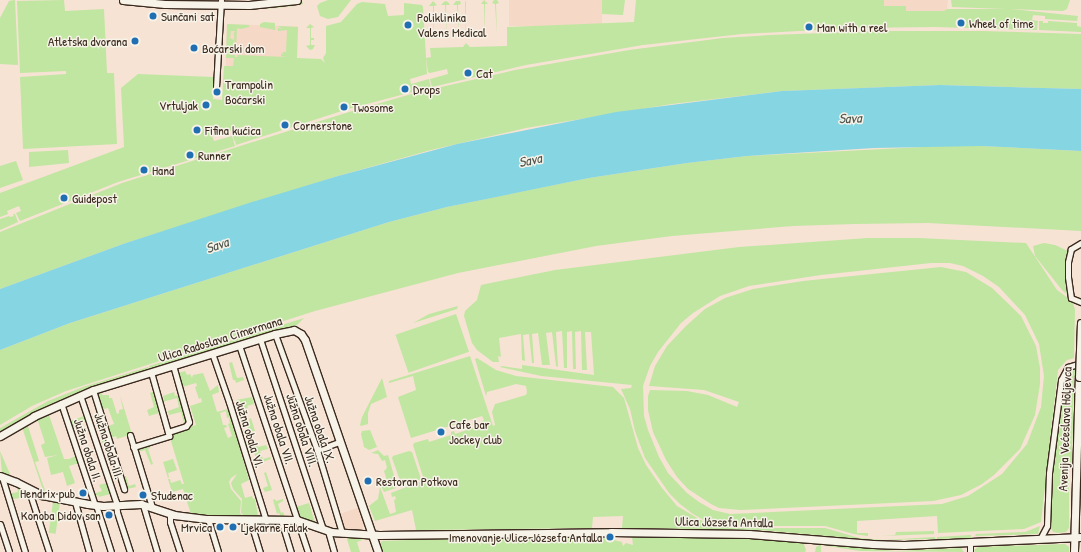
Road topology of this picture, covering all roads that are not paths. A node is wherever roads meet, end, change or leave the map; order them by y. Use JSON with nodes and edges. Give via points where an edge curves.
{"nodes":[{"id":1,"x":123,"y":0,"type":"edge"},
{"id":2,"x":297,"y":0,"type":"edge"},
{"id":3,"x":221,"y":3,"type":"edge"},
{"id":4,"x":216,"y":88,"type":"dead end"},
{"id":5,"x":1081,"y":243,"type":"edge"},
{"id":6,"x":1081,"y":302,"type":"edge"},
{"id":7,"x":1081,"y":323,"type":"edge"},
{"id":8,"x":275,"y":334,"type":"junction"},
{"id":9,"x":260,"y":338,"type":"junction"},
{"id":10,"x":239,"y":345,"type":"junction"},
{"id":11,"x":212,"y":354,"type":"junction"},
{"id":12,"x":1081,"y":363,"type":"edge"},
{"id":13,"x":173,"y":365,"type":"junction"},
{"id":14,"x":151,"y":372,"type":"junction"},
{"id":15,"x":93,"y":390,"type":"junction"},
{"id":16,"x":80,"y":395,"type":"junction"},
{"id":17,"x":61,"y":402,"type":"junction"},
{"id":18,"x":168,"y":434,"type":"junction"},
{"id":19,"x":130,"y":435,"type":"dead end"},
{"id":20,"x":0,"y":436,"type":"edge"},
{"id":21,"x":339,"y":442,"type":"junction"},
{"id":22,"x":133,"y":447,"type":"junction"},
{"id":23,"x":317,"y":450,"type":"junction"},
{"id":24,"x":1,"y":476,"type":"edge"},
{"id":25,"x":124,"y":489,"type":"dead end"},
{"id":26,"x":32,"y":491,"type":"junction"},
{"id":27,"x":75,"y":502,"type":"junction"},
{"id":28,"x":144,"y":504,"type":"junction"},
{"id":29,"x":95,"y":505,"type":"junction"},
{"id":30,"x":116,"y":505,"type":"junction"},
{"id":31,"x":152,"y":507,"type":"junction"},
{"id":32,"x":170,"y":514,"type":"junction"},
{"id":33,"x":208,"y":519,"type":"junction"},
{"id":34,"x":250,"y":520,"type":"junction"},
{"id":35,"x":281,"y":520,"type":"junction"},
{"id":36,"x":297,"y":520,"type":"junction"},
{"id":37,"x":266,"y":521,"type":"junction"},
{"id":38,"x":0,"y":524,"type":"edge"},
{"id":39,"x":1047,"y":526,"type":"junction"},
{"id":40,"x":325,"y":530,"type":"junction"},
{"id":41,"x":342,"y":533,"type":"junction"},
{"id":42,"x":371,"y":535,"type":"junction"},
{"id":43,"x":1078,"y":537,"type":"edge"},
{"id":44,"x":1056,"y":538,"type":"junction"},
{"id":45,"x":1040,"y":539,"type":"junction"},
{"id":46,"x":970,"y":543,"type":"junction"},
{"id":47,"x":9,"y":552,"type":"edge"},
{"id":48,"x":26,"y":552,"type":"edge"},
{"id":49,"x":49,"y":552,"type":"edge"},
{"id":50,"x":89,"y":552,"type":"edge"},
{"id":51,"x":110,"y":552,"type":"edge"},
{"id":52,"x":130,"y":552,"type":"edge"},
{"id":53,"x":157,"y":552,"type":"edge"},
{"id":54,"x":180,"y":552,"type":"edge"},
{"id":55,"x":218,"y":552,"type":"edge"},
{"id":56,"x":260,"y":552,"type":"edge"},
{"id":57,"x":291,"y":552,"type":"edge"},
{"id":58,"x":308,"y":552,"type":"edge"},
{"id":59,"x":334,"y":552,"type":"edge"},
{"id":60,"x":378,"y":552,"type":"edge"},
{"id":61,"x":970,"y":552,"type":"edge"},
{"id":62,"x":1074,"y":552,"type":"edge"}],
"edges":[{"from":1,"to":3,"type":"street","via":[[149,3]]},
{"from":2,"to":3,"type":"street","via":[[263,5]]},
{"from":3,"to":4,"type":"street"},
{"from":5,"to":6,"type":"street","via":[[1071,249],[1068,277],[1070,298]]},
{"from":7,"to":43,"type":"street","name":"Avenija Većeslava Holjevca","bridge":true},
{"from":8,"to":9,"type":"street","name":"Ulica Radoslava Cimermana"},
{"from":8,"to":21,"type":"street","name":"Ulica Radoslava Cimermana","via":[[291,330],[303,337]]},
{"from":8,"to":23,"type":"street","name":"Južna obala IX."},
{"from":9,"to":10,"type":"street","name":"Ulica Radoslava Cimermana"},
{"from":9,"to":40,"type":"street","name":"Južna obala VIII."},
{"from":10,"to":11,"type":"street","name":"Ulica Radoslava Cimermana"},
{"from":10,"to":36,"type":"street","name":"Južna obala VII."},
{"from":11,"to":13,"type":"street","name":"Ulica Radoslava Cimermana"},
{"from":11,"to":37,"type":"street","name":"Južna obala VI."},
{"from":12,"to":39,"type":"street","via":[[1068,367],[1061,380],[1050,473]]},
{"from":13,"to":14,"type":"street","name":"Ulica Radoslava Cimermana"},
{"from":13,"to":18,"type":"street","via":[[189,422]]},
{"from":14,"to":15,"type":"street","name":"Ulica Radoslava Cimermana"},
{"from":14,"to":18,"type":"street"},
{"from":15,"to":16,"type":"street","name":"Ulica Radoslava Cimermana"},
{"from":15,"to":25,"type":"street","name":"Južna obala III."},
{"from":16,"to":17,"type":"street","name":"Ulica Radoslava Cimermana"},
{"from":16,"to":30,"type":"street","name":"Južna obala III."},
{"from":17,"to":20,"type":"street","name":"Ulica Radoslava Cimermana"},
{"from":17,"to":29,"type":"street","name":"Južna obala II."},
{"from":18,"to":22,"type":"street"},
{"from":19,"to":22,"type":"street"},
{"from":21,"to":23,"type":"street"},
{"from":21,"to":42,"type":"street","name":"Ulica Radoslava Cimermana"},
{"from":22,"to":31,"type":"street"},
{"from":23,"to":41,"type":"street","name":"Južna obala IX."},
{"from":24,"to":26,"type":"street"},
{"from":24,"to":48,"type":"street"},
{"from":26,"to":27,"type":"street"},
{"from":26,"to":49,"type":"street","via":[[31,497]]},
{"from":27,"to":29,"type":"street"},
{"from":27,"to":50,"type":"street"},
{"from":28,"to":30,"type":"street"},
{"from":28,"to":31,"type":"street","name":"Ulica Józsefa Antalla"},
{"from":28,"to":53,"type":"street"},
{"from":29,"to":30,"type":"street"},
{"from":29,"to":51,"type":"street","name":"Južna obala II."},
{"from":30,"to":52,"type":"street","name":"Južna obala III."},
{"from":31,"to":32,"type":"street","name":"Ulica Józsefa Antalla"},
{"from":32,"to":33,"type":"street","name":"Ulica Józsefa Antalla"},
{"from":32,"to":54,"type":"street","via":[[170,522]]},
{"from":33,"to":34,"type":"street","name":"Ulica Józsefa Antalla"},
{"from":33,"to":55,"type":"street"},
{"from":34,"to":37,"type":"street","name":"Ulica Józsefa Antalla"},
{"from":34,"to":56,"type":"street"},
{"from":35,"to":36,"type":"street","name":"Ulica Józsefa Antalla"},
{"from":35,"to":37,"type":"street","name":"Ulica Józsefa Antalla"},
{"from":35,"to":57,"type":"street"},
{"from":36,"to":40,"type":"street","name":"Ulica Józsefa Antalla"},
{"from":36,"to":58,"type":"street","name":"Južna obala VII."},
{"from":38,"to":47,"type":"street"},
{"from":39,"to":44,"type":"street"},
{"from":39,"to":45,"type":"street"},
{"from":40,"to":41,"type":"street","name":"Ulica Józsefa Antalla"},
{"from":40,"to":59,"type":"street","name":"Južna obala VIII."},
{"from":41,"to":42,"type":"street","name":"Ulica Józsefa Antalla"},
{"from":42,"to":46,"type":"street","name":"Ulica Józsefa Antalla","via":[[641,532],[757,534],[873,544]]},
{"from":42,"to":60,"type":"street","name":"Ulica Radoslava Cimermana"},
{"from":43,"to":44,"type":"street","name":"Ulica Józsefa Antalla"},
{"from":43,"to":62,"type":"street","name":"Avenija Većeslava Holjevca"},
{"from":44,"to":45,"type":"street","name":"Ulica Józsefa Antalla"},
{"from":45,"to":46,"type":"street","name":"Ulica Józsefa Antalla"},
{"from":46,"to":61,"type":"street"}]}
